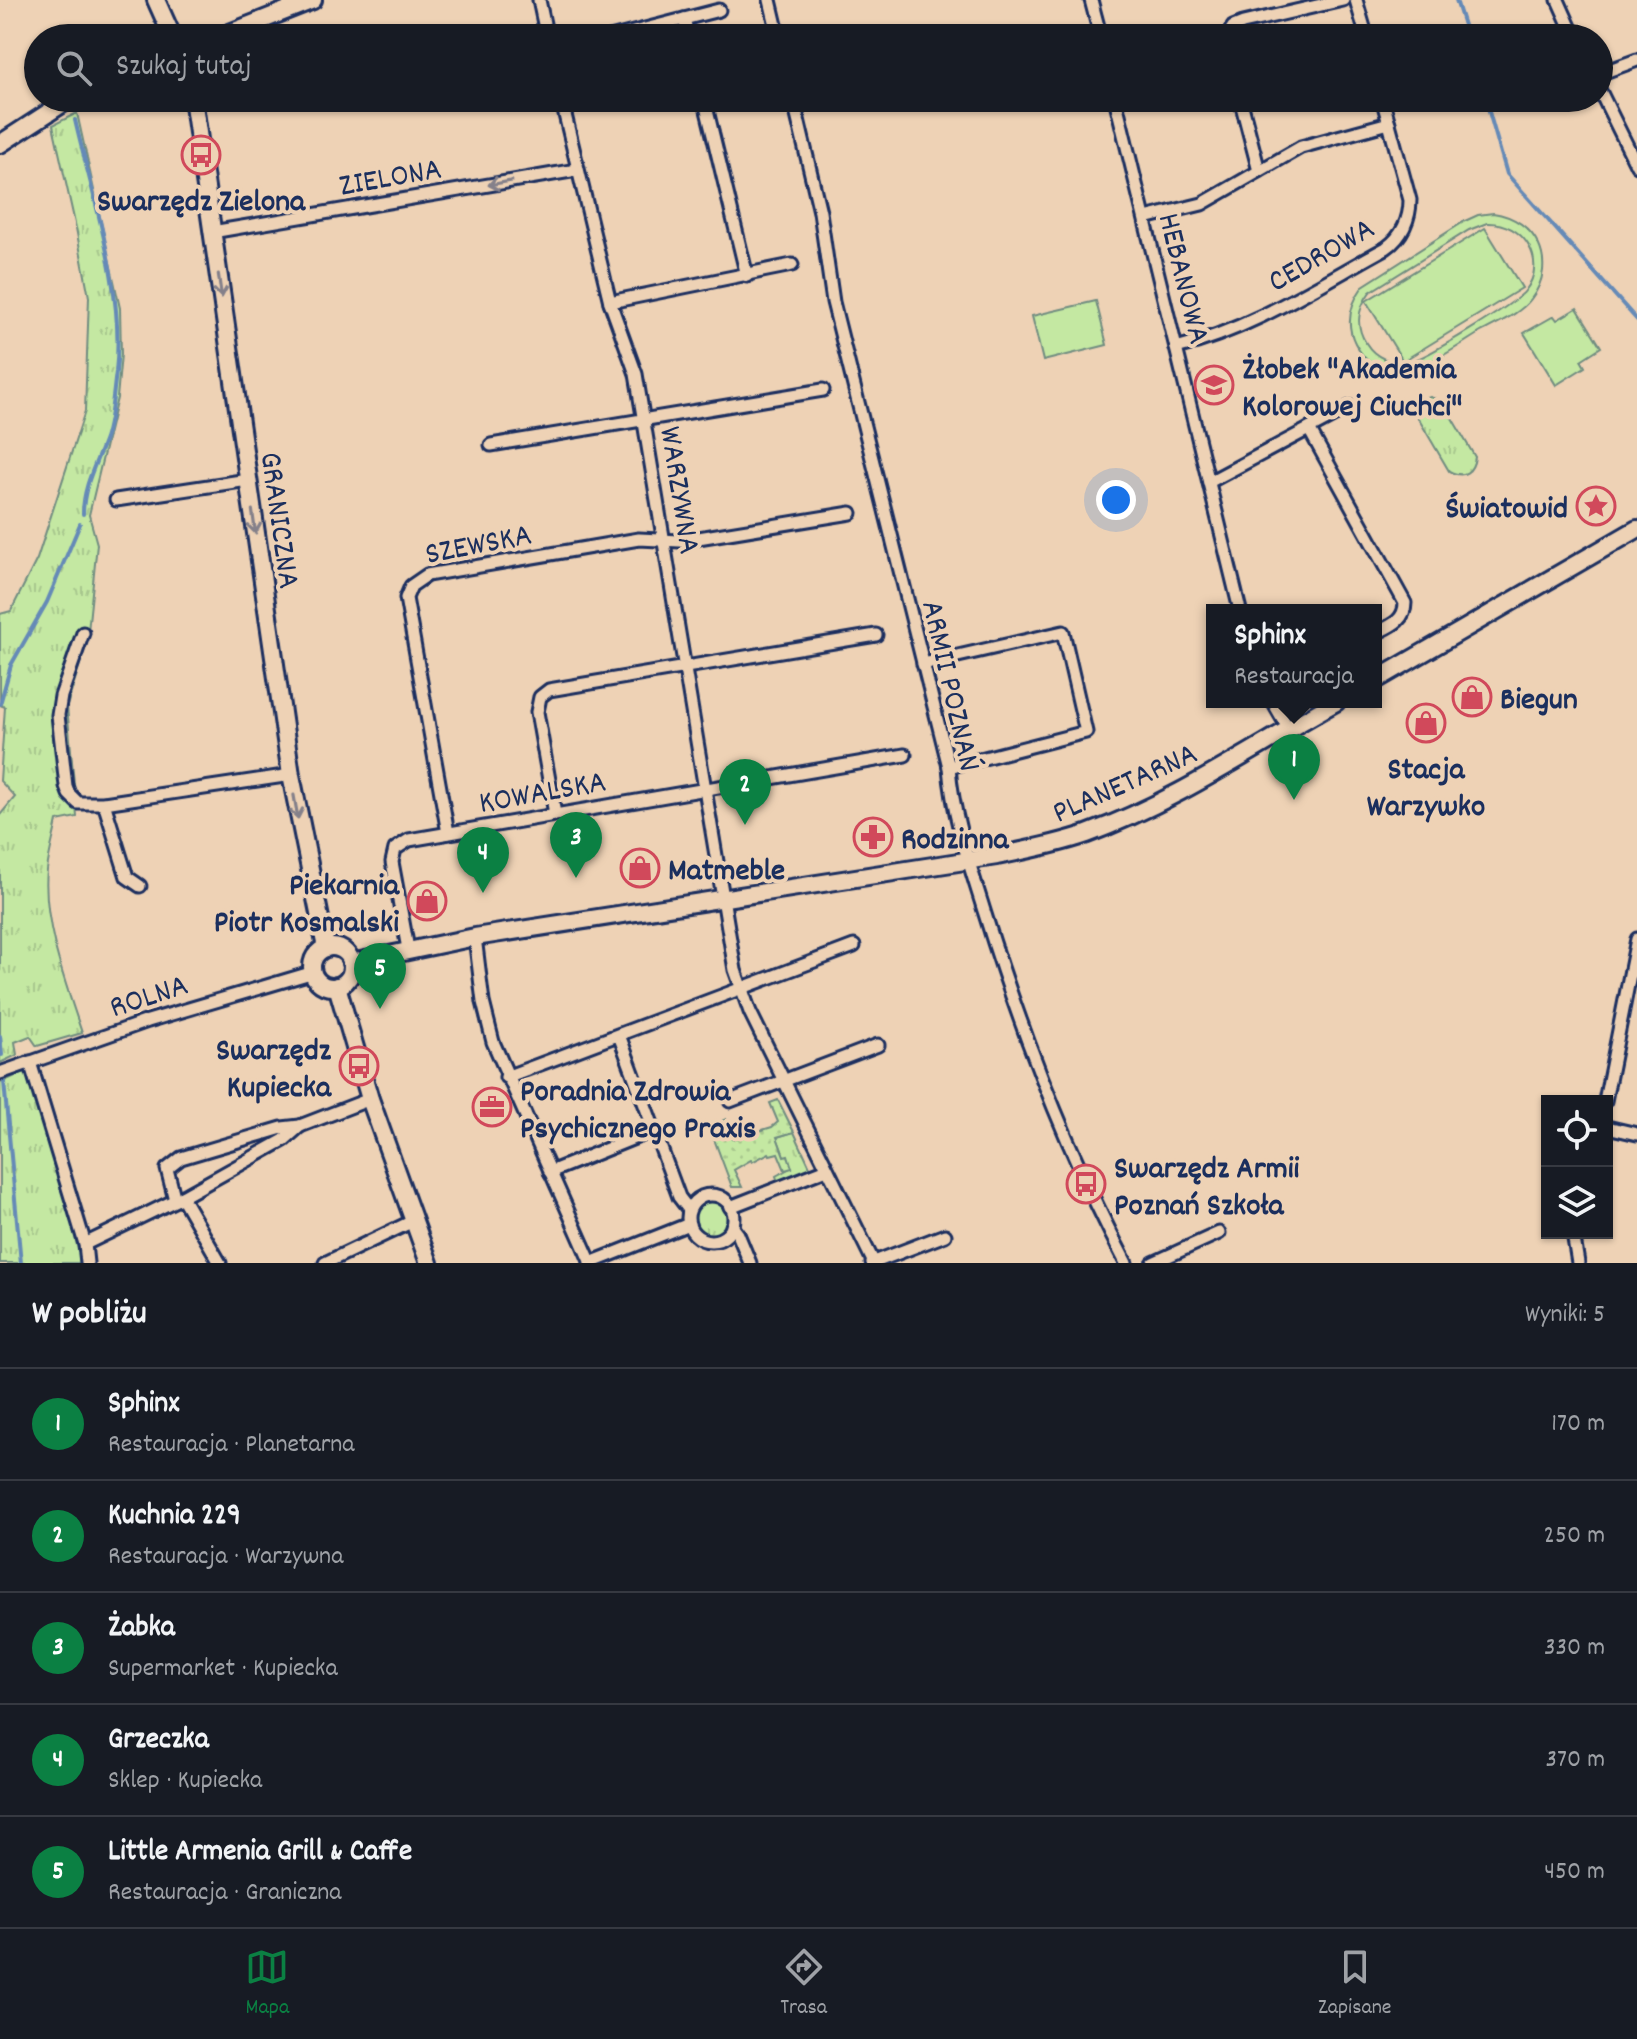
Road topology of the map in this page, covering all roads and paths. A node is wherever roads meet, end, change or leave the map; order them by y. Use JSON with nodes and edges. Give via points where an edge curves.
{"nodes":[{"id":1,"x":156,"y":0,"type":"edge"},
{"id":2,"x":313,"y":0,"type":"edge"},
{"id":3,"x":539,"y":0,"type":"edge"},
{"id":4,"x":770,"y":0,"type":"edge"},
{"id":5,"x":1091,"y":0,"type":"edge"},
{"id":6,"x":1343,"y":0,"type":"edge"},
{"id":7,"x":1356,"y":0,"type":"edge"},
{"id":8,"x":1558,"y":0,"type":"edge"},
{"id":9,"x":719,"y":10,"type":"dead end"},
{"id":10,"x":684,"y":19,"type":"junction"},
{"id":11,"x":167,"y":24,"type":"edge"},
{"id":12,"x":252,"y":24,"type":"edge"},
{"id":13,"x":544,"y":24,"type":"edge"},
{"id":14,"x":665,"y":24,"type":"edge"},
{"id":15,"x":685,"y":24,"type":"edge"},
{"id":16,"x":776,"y":24,"type":"edge"},
{"id":17,"x":1097,"y":24,"type":"edge"},
{"id":18,"x":1240,"y":24,"type":"edge"},
{"id":19,"x":1363,"y":24,"type":"edge"},
{"id":20,"x":1569,"y":24,"type":"edge"},
{"id":21,"x":1637,"y":60,"type":"edge"},
{"id":22,"x":1613,"y":69,"type":"edge"},
{"id":23,"x":49,"y":112,"type":"edge"},
{"id":24,"x":195,"y":112,"type":"edge"},
{"id":25,"x":564,"y":112,"type":"edge"},
{"id":26,"x":707,"y":112,"type":"edge"},
{"id":27,"x":796,"y":112,"type":"edge"},
{"id":28,"x":1118,"y":112,"type":"edge"},
{"id":29,"x":1244,"y":112,"type":"edge"},
{"id":30,"x":1386,"y":112,"type":"edge"},
{"id":31,"x":1610,"y":112,"type":"edge"},
{"id":32,"x":1389,"y":123,"type":"junction"},
{"id":33,"x":0,"y":144,"type":"edge"},
{"id":34,"x":1637,"y":166,"type":"edge"},
{"id":35,"x":577,"y":170,"type":"junction"},
{"id":36,"x":1259,"y":171,"type":"junction"},
{"id":37,"x":1145,"y":218,"type":"junction"},
{"id":38,"x":212,"y":232,"type":"junction"},
{"id":39,"x":792,"y":265,"type":"dead end"},
{"id":40,"x":747,"y":276,"type":"junction"},
{"id":41,"x":610,"y":302,"type":"junction"},
{"id":42,"x":1176,"y":348,"type":"junction"},
{"id":43,"x":823,"y":390,"type":"dead end"},
{"id":44,"x":1350,"y":407,"type":"dead end"},
{"id":45,"x":645,"y":420,"type":"junction"},
{"id":46,"x":1309,"y":429,"type":"junction"},
{"id":47,"x":491,"y":445,"type":"dead end"},
{"id":48,"x":248,"y":480,"type":"junction"},
{"id":49,"x":1209,"y":482,"type":"junction"},
{"id":50,"x":116,"y":500,"type":"dead end"},
{"id":51,"x":851,"y":513,"type":"dead end"},
{"id":52,"x":1637,"y":529,"type":"edge"},
{"id":53,"x":664,"y":540,"type":"junction"},
{"id":54,"x":1239,"y":604,"type":"edge"},
{"id":55,"x":1382,"y":630,"type":"edge"},
{"id":56,"x":83,"y":633,"type":"dead end"},
{"id":57,"x":876,"y":635,"type":"dead end"},
{"id":58,"x":923,"y":664,"type":"junction"},
{"id":59,"x":685,"y":666,"type":"junction"},
{"id":60,"x":1382,"y":677,"type":"edge"},
{"id":61,"x":1276,"y":708,"type":"edge"},
{"id":62,"x":1325,"y":708,"type":"edge"},
{"id":63,"x":1288,"y":728,"type":"junction"},
{"id":64,"x":905,"y":755,"type":"dead end"},
{"id":65,"x":949,"y":767,"type":"junction"},
{"id":66,"x":291,"y":775,"type":"junction"},
{"id":67,"x":707,"y":788,"type":"junction"},
{"id":68,"x":104,"y":803,"type":"junction"},
{"id":69,"x":555,"y":814,"type":"junction"},
{"id":70,"x":448,"y":833,"type":"junction"},
{"id":71,"x":968,"y":860,"type":"junction"},
{"id":72,"x":140,"y":886,"type":"dead end"},
{"id":73,"x":722,"y":897,"type":"junction"},
{"id":74,"x":475,"y":937,"type":"junction"},
{"id":75,"x":1637,"y":939,"type":"edge"},
{"id":76,"x":854,"y":946,"type":"dead end"},
{"id":77,"x":326,"y":948,"type":"junction"},
{"id":78,"x":408,"y":949,"type":"junction"},
{"id":79,"x":351,"y":963,"type":"junction"},
{"id":80,"x":314,"y":972,"type":"junction"},
{"id":81,"x":1634,"y":973,"type":"edge"},
{"id":82,"x":337,"y":986,"type":"junction"},
{"id":83,"x":741,"y":988,"type":"junction"},
{"id":84,"x":619,"y":1035,"type":"junction"},
{"id":85,"x":878,"y":1045,"type":"dead end"},
{"id":86,"x":30,"y":1062,"type":"junction"},
{"id":87,"x":0,"y":1073,"type":"edge"},
{"id":88,"x":506,"y":1077,"type":"junction"},
{"id":89,"x":784,"y":1082,"type":"junction"},
{"id":90,"x":1606,"y":1095,"type":"edge"},
{"id":91,"x":370,"y":1099,"type":"junction"},
{"id":92,"x":730,"y":1101,"type":"dead end"},
{"id":93,"x":300,"y":1126,"type":"junction"},
{"id":94,"x":1613,"y":1128,"type":"edge"},
{"id":95,"x":654,"y":1130,"type":"junction"},
{"id":96,"x":1637,"y":1134,"type":"edge"},
{"id":97,"x":827,"y":1169,"type":"junction"},
{"id":98,"x":550,"y":1172,"type":"junction"},
{"id":99,"x":179,"y":1198,"type":"junction"},
{"id":100,"x":730,"y":1207,"type":"junction"},
{"id":101,"x":689,"y":1210,"type":"junction"},
{"id":102,"x":413,"y":1221,"type":"junction"},
{"id":103,"x":689,"y":1224,"type":"junction"},
{"id":104,"x":732,"y":1226,"type":"junction"},
{"id":105,"x":1219,"y":1233,"type":"dead end"},
{"id":106,"x":945,"y":1235,"type":"dead end"},
{"id":107,"x":1576,"y":1239,"type":"edge"},
{"id":108,"x":85,"y":1244,"type":"junction"},
{"id":109,"x":87,"y":1263,"type":"edge"},
{"id":110,"x":220,"y":1263,"type":"edge"},
{"id":111,"x":325,"y":1263,"type":"edge"},
{"id":112,"x":429,"y":1263,"type":"edge"},
{"id":113,"x":590,"y":1263,"type":"edge"},
{"id":114,"x":750,"y":1263,"type":"edge"},
{"id":115,"x":873,"y":1263,"type":"edge"},
{"id":116,"x":1126,"y":1263,"type":"edge"},
{"id":117,"x":1153,"y":1263,"type":"edge"},
{"id":118,"x":1578,"y":1263,"type":"edge"}],
"edges":[{"from":1,"to":11,"type":"street"},
{"from":2,"to":12,"type":"street"},
{"from":3,"to":13,"type":"street"},
{"from":4,"to":16,"type":"street"},
{"from":5,"to":17,"type":"street"},
{"from":6,"to":18,"type":"street"},
{"from":7,"to":19,"type":"street"},
{"from":8,"to":20,"type":"street"},
{"from":9,"to":10,"type":"street"},
{"from":10,"to":14,"type":"street"},
{"from":10,"to":15,"type":"street"},
{"from":21,"to":22,"type":"street"},
{"from":23,"to":33,"type":"street"},
{"from":24,"to":38,"type":"street","name":"GRANICZNA"},
{"from":25,"to":35,"type":"street","name":"WARZYWNA"},
{"from":26,"to":40,"type":"street"},
{"from":27,"to":58,"type":"street","name":"ARMII POZNAŃ","via":[[820,212],[833,302]]},
{"from":28,"to":37,"type":"street","name":"HEBANOWA"},
{"from":29,"to":36,"type":"street"},
{"from":30,"to":32,"type":"street","name":"CEDROWA"},
{"from":31,"to":34,"type":"street"},
{"from":32,"to":36,"type":"street","via":[[1318,141]]},
{"from":32,"to":42,"type":"street","name":"CEDROWA","via":[[1410,200],[1399,237],[1241,327]]},
{"from":35,"to":38,"type":"street","name":"ZIELONA","one_way":true},
{"from":35,"to":41,"type":"street","name":"WARZYWNA"},
{"from":36,"to":37,"type":"street","via":[[1202,204]]},
{"from":37,"to":42,"type":"street","name":"HEBANOWA"},
{"from":38,"to":48,"type":"street","name":"GRANICZNA","one_way":true},
{"from":39,"to":40,"type":"street"},
{"from":40,"to":41,"type":"street"},
{"from":41,"to":45,"type":"street","name":"WARZYWNA","via":[[636,374]]},
{"from":42,"to":49,"type":"street","name":"HEBANOWA"},
{"from":43,"to":45,"type":"street"},
{"from":44,"to":46,"type":"street"},
{"from":45,"to":47,"type":"street"},
{"from":45,"to":53,"type":"street","name":"WARZYWNA"},
{"from":46,"to":49,"type":"street"},
{"from":46,"to":55,"type":"street","via":[[1401,595],[1404,613]]},
{"from":48,"to":50,"type":"street"},
{"from":48,"to":66,"type":"street","name":"GRANICZNA","one_way":true},
{"from":49,"to":54,"type":"street","name":"HEBANOWA"},
{"from":51,"to":53,"type":"street","name":"SZEWSKA"},
{"from":52,"to":60,"type":"street"},
{"from":53,"to":59,"type":"street","name":"WARZYWNA"},
{"from":53,"to":70,"type":"street","name":"SZEWSKA","via":[[639,539],[427,575],[411,586],[406,598]]},
{"from":56,"to":68,"type":"street","via":[[58,715],[66,786],[73,800],[83,805]]},
{"from":57,"to":59,"type":"street"},
{"from":58,"to":65,"type":"street","name":"ARMII POZNAŃ"},
{"from":58,"to":65,"type":"street","via":[[1063,632],[1086,732]]},
{"from":59,"to":67,"type":"street","name":"WARZYWNA"},
{"from":59,"to":69,"type":"street","via":[[555,688],[540,697],[537,712]]},
{"from":61,"to":63,"type":"street"},
{"from":62,"to":63,"type":"street","name":"PLANETARNA"},
{"from":63,"to":71,"type":"street","name":"PLANETARNA","via":[[1103,828],[1038,848]]},
{"from":64,"to":67,"type":"street","name":"KOWALSKA"},
{"from":65,"to":71,"type":"street","name":"ARMII POZNAŃ"},
{"from":66,"to":68,"type":"street"},
{"from":66,"to":77,"type":"street","name":"GRANICZNA","one_way":true},
{"from":67,"to":69,"type":"street","name":"KOWALSKA"},
{"from":67,"to":73,"type":"street","name":"WARZYWNA"},
{"from":68,"to":72,"type":"street","via":[[127,877]]},
{"from":69,"to":70,"type":"street","name":"KOWALSKA"},
{"from":70,"to":78,"type":"street","name":"KOWALSKA","via":[[409,840],[393,853]]},
{"from":71,"to":73,"type":"street","name":"PLANETARNA"},
{"from":71,"to":116,"type":"street","name":"ARMII POZNAŃ","via":[[1044,1087]]},
{"from":73,"to":74,"type":"street","name":"PLANETARNA"},
{"from":73,"to":83,"type":"street","name":"WARZYWNA"},
{"from":74,"to":78,"type":"street","name":"PLANETARNA"},
{"from":74,"to":88,"type":"street","via":[[486,1019]]},
{"from":75,"to":81,"type":"street"},
{"from":76,"to":83,"type":"street"},
{"from":77,"to":79,"type":"street","via":[[344,950]]},
{"from":77,"to":80,"type":"street","via":[[316,956]]},
{"from":78,"to":79,"type":"street","name":"PLANETARNA"},
{"from":79,"to":82,"type":"street","via":[[348,979]]},
{"from":80,"to":82,"type":"street","via":[[323,984]]},
{"from":80,"to":86,"type":"street","name":"ROLNA"},
{"from":81,"to":90,"type":"street"},
{"from":82,"to":91,"type":"street"},
{"from":83,"to":84,"type":"street"},
{"from":83,"to":89,"type":"street","name":"WARZYWNA"},
{"from":84,"to":88,"type":"street"},
{"from":84,"to":95,"type":"street"},
{"from":85,"to":89,"type":"street"},
{"from":86,"to":87,"type":"street","name":"ROLNA"},
{"from":86,"to":108,"type":"street"},
{"from":88,"to":98,"type":"street"},
{"from":89,"to":92,"type":"street"},
{"from":89,"to":97,"type":"street","name":"WARZYWNA"},
{"from":91,"to":93,"type":"street"},
{"from":91,"to":102,"type":"street"},
{"from":93,"to":99,"type":"street"},
{"from":93,"to":99,"type":"street","via":[[174,1162],[167,1176]]},
{"from":94,"to":96,"type":"street"},
{"from":95,"to":98,"type":"street"},
{"from":95,"to":101,"type":"street"},
{"from":97,"to":100,"type":"street"},
{"from":97,"to":115,"type":"street","name":"WARZYWNA"},
{"from":98,"to":113,"type":"street"},
{"from":99,"to":108,"type":"street"},
{"from":99,"to":110,"type":"street"},
{"from":100,"to":101,"type":"street","via":[[711,1195],[698,1199]]},
{"from":100,"to":104,"type":"street"},
{"from":101,"to":103,"type":"street"},
{"from":102,"to":111,"type":"street"},
{"from":102,"to":112,"type":"street"},
{"from":103,"to":104,"type":"street","via":[[697,1236],[710,1241],[723,1237]]},
{"from":103,"to":113,"type":"street"},
{"from":104,"to":114,"type":"street"},
{"from":105,"to":117,"type":"street"},
{"from":106,"to":115,"type":"street"},
{"from":107,"to":118,"type":"street"},
{"from":108,"to":109,"type":"street"}]}
